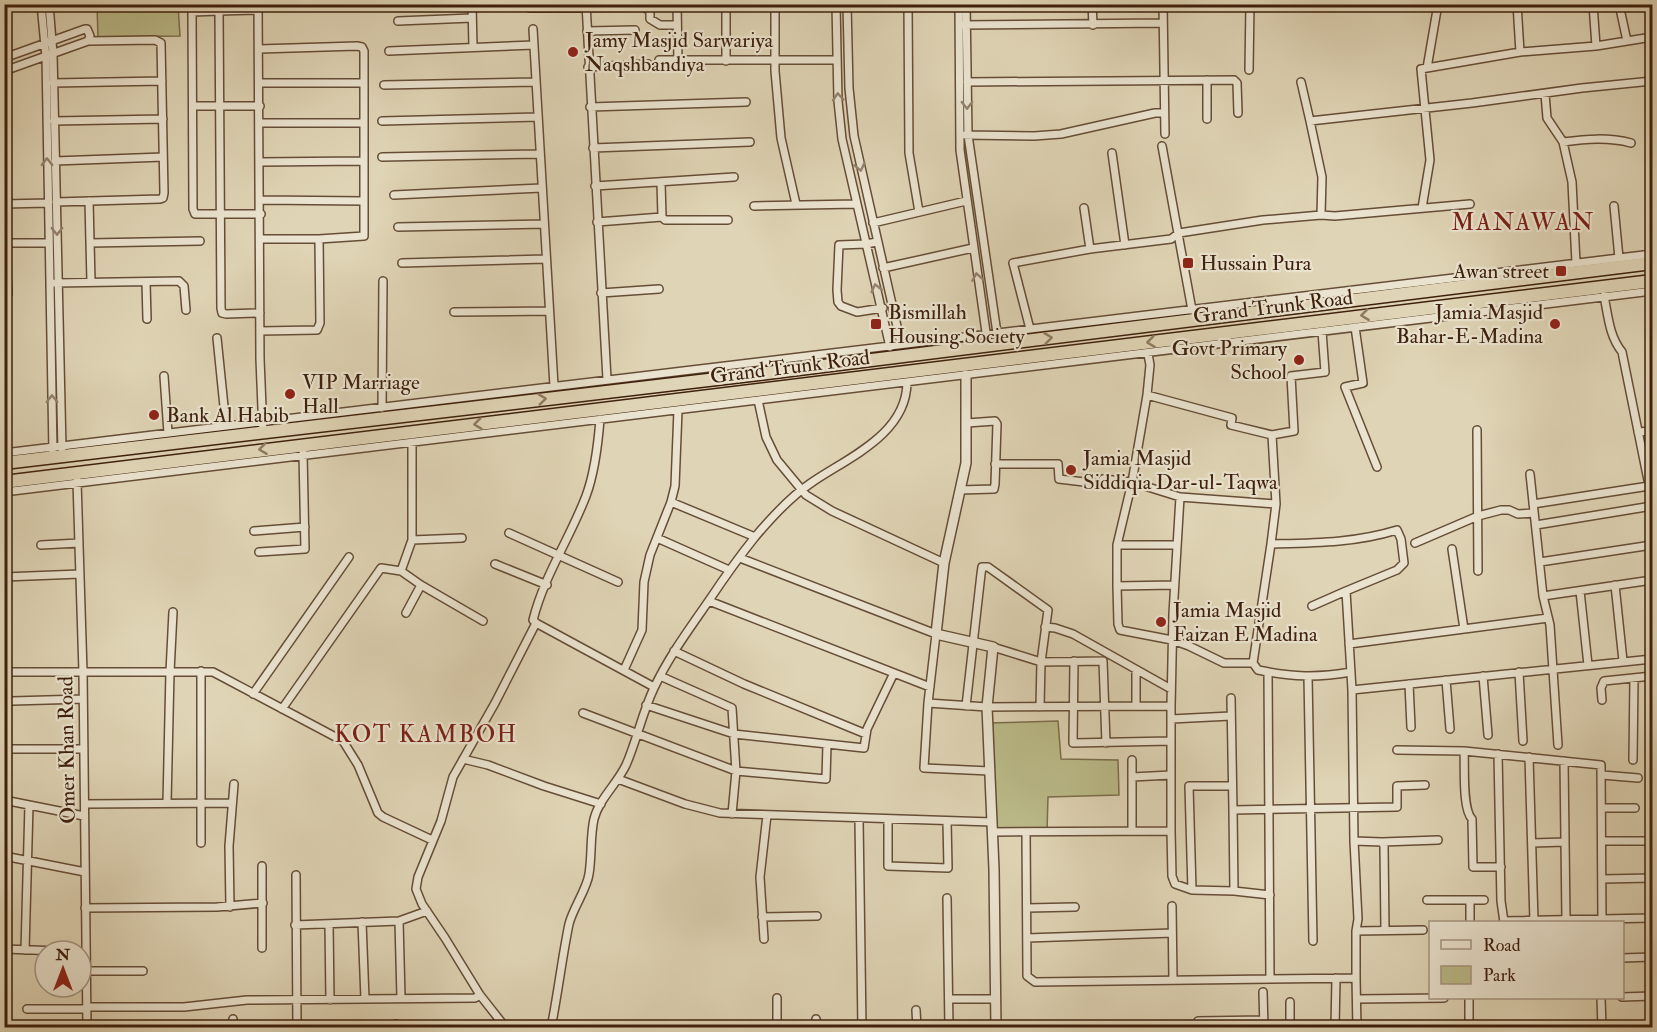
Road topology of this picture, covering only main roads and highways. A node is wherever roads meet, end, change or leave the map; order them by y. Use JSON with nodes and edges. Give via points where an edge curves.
{"nodes":[{"id":1,"x":1653,"y":263,"type":"edge"},
{"id":2,"x":1653,"y":281,"type":"edge"},
{"id":3,"x":1314,"y":302,"type":"junction"},
{"id":4,"x":1314,"y":329,"type":"junction"},
{"id":5,"x":759,"y":374,"type":"junction"},
{"id":6,"x":759,"y":395,"type":"junction"},
{"id":7,"x":321,"y":426,"type":"junction"},
{"id":8,"x":323,"y":442,"type":"junction"},
{"id":9,"x":4,"y":463,"type":"edge"},
{"id":10,"x":4,"y":482,"type":"edge"}],
"edges":[{"from":1,"to":3,"type":"highway","name":"Grand Trunk Road","via":[[1608,264]]},
{"from":2,"to":4,"type":"highway","name":"Grand Trunk Road","one_way":true},
{"from":3,"to":4,"type":"highway"},
{"from":5,"to":3,"type":"highway","name":"Grand Trunk Road","one_way":true,"via":[[784,364]]},
{"from":4,"to":6,"type":"highway","name":"Grand Trunk Road","one_way":true},
{"from":5,"to":6,"type":"highway"},
{"from":7,"to":5,"type":"highway","name":"Grand Trunk Road","one_way":true,"via":[[683,377]]},
{"from":6,"to":8,"type":"highway","name":"Grand Trunk Road","one_way":true,"via":[[345,445]]},
{"from":7,"to":8,"type":"highway"},
{"from":7,"to":9,"type":"highway","name":"Grand Trunk Road","via":[[262,427],[58,452]]},
{"from":8,"to":10,"type":"highway","name":"Grand Trunk Road","via":[[302,450],[76,478]]}]}
